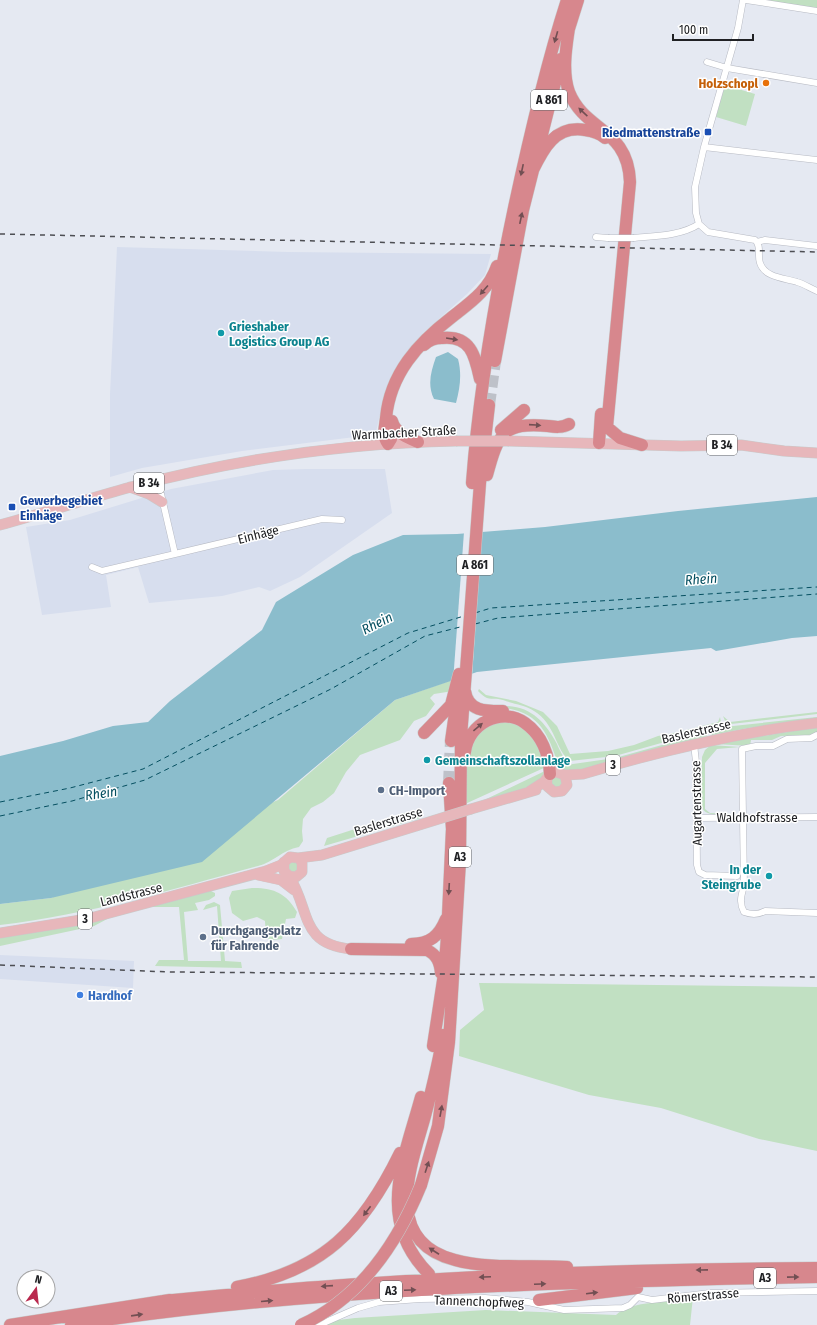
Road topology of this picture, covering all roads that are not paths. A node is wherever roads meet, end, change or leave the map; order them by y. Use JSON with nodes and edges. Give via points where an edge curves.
{"nodes":[{"id":1,"x":567,"y":0,"type":"edge"},
{"id":2,"x":578,"y":0,"type":"edge"},
{"id":3,"x":744,"y":0,"type":"edge"},
{"id":4,"x":817,"y":12,"type":"edge"},
{"id":5,"x":569,"y":28,"type":"junction"},
{"id":6,"x":707,"y":62,"type":"dead end"},
{"id":7,"x":727,"y":68,"type":"junction"},
{"id":8,"x":817,"y":83,"type":"edge"},
{"id":9,"x":704,"y":146,"type":"junction"},
{"id":10,"x":817,"y":160,"type":"edge"},
{"id":11,"x":532,"y":172,"type":"junction"},
{"id":12,"x":699,"y":224,"type":"junction"},
{"id":13,"x":596,"y":237,"type":"dead end"},
{"id":14,"x":757,"y":242,"type":"junction"},
{"id":15,"x":817,"y":246,"type":"edge"},
{"id":16,"x":511,"y":259,"type":"junction"},
{"id":17,"x":817,"y":291,"type":"edge"},
{"id":18,"x":496,"y":361,"type":"tunnel mouth"},
{"id":19,"x":482,"y":388,"type":"junction"},
{"id":20,"x":489,"y":405,"type":"tunnel mouth"},
{"id":21,"x":524,"y":410,"type":"dead end"},
{"id":22,"x":392,"y":424,"type":"junction"},
{"id":23,"x":569,"y":424,"type":"dead end"},
{"id":24,"x":607,"y":427,"type":"junction"},
{"id":25,"x":490,"y":438,"type":"dead end"},
{"id":26,"x":418,"y":442,"type":"junction"},
{"id":27,"x":599,"y":443,"type":"junction"},
{"id":28,"x":388,"y":444,"type":"junction"},
{"id":29,"x":642,"y":445,"type":"junction"},
{"id":30,"x":817,"y":453,"type":"edge"},
{"id":31,"x":483,"y":459,"type":"junction"},
{"id":32,"x":158,"y":481,"type":"junction"},
{"id":33,"x":480,"y":483,"type":"junction"},
{"id":34,"x":130,"y":487,"type":"junction"},
{"id":35,"x":162,"y":502,"type":"junction"},
{"id":36,"x":478,"y":505,"type":"junction"},
{"id":37,"x":342,"y":520,"type":"dead end"},
{"id":38,"x":474,"y":522,"type":"junction"},
{"id":39,"x":0,"y":525,"type":"edge"},
{"id":40,"x":175,"y":554,"type":"junction"},
{"id":41,"x":92,"y":567,"type":"dead end"},
{"id":42,"x":468,"y":609,"type":"junction"},
{"id":43,"x":459,"y":693,"type":"junction"},
{"id":44,"x":817,"y":723,"type":"edge"},
{"id":45,"x":424,"y":733,"type":"dead end"},
{"id":46,"x":817,"y":735,"type":"edge"},
{"id":47,"x":451,"y":741,"type":"tunnel mouth"},
{"id":48,"x":694,"y":744,"type":"junction"},
{"id":49,"x":556,"y":779,"type":"junction"},
{"id":50,"x":449,"y":783,"type":"tunnel mouth"},
{"id":51,"x":466,"y":806,"type":"junction"},
{"id":52,"x":817,"y":817,"type":"edge"},
{"id":53,"x":697,"y":818,"type":"junction"},
{"id":54,"x":743,"y":818,"type":"junction"},
{"id":55,"x":298,"y":858,"type":"junction"},
{"id":56,"x":312,"y":859,"type":"junction"},
{"id":57,"x":284,"y":862,"type":"junction"},
{"id":58,"x":266,"y":871,"type":"junction"},
{"id":59,"x":302,"y":872,"type":"junction"},
{"id":60,"x":252,"y":875,"type":"junction"},
{"id":61,"x":287,"y":875,"type":"junction"},
{"id":62,"x":737,"y":876,"type":"dead end"},
{"id":63,"x":296,"y":892,"type":"junction"},
{"id":64,"x":817,"y":913,"type":"edge"},
{"id":65,"x":447,"y":916,"type":"junction"},
{"id":66,"x":0,"y":933,"type":"edge"},
{"id":67,"x":351,"y":946,"type":"junction"},
{"id":68,"x":453,"y":979,"type":"junction"},
{"id":69,"x":440,"y":998,"type":"junction"},
{"id":70,"x":411,"y":1130,"type":"junction"},
{"id":71,"x":817,"y":1268,"type":"edge"},
{"id":72,"x":664,"y":1271,"type":"junction"},
{"id":73,"x":429,"y":1274,"type":"dead end"},
{"id":74,"x":817,"y":1277,"type":"edge"},
{"id":75,"x":712,"y":1279,"type":"junction"},
{"id":76,"x":817,"y":1291,"type":"edge"},
{"id":77,"x":638,"y":1297,"type":"joint"},
{"id":78,"x":539,"y":1300,"type":"dead end"},
{"id":79,"x":163,"y":1301,"type":"junction"},
{"id":80,"x":10,"y":1325,"type":"edge"},
{"id":81,"x":71,"y":1325,"type":"edge"},
{"id":82,"x":301,"y":1325,"type":"edge"},
{"id":83,"x":319,"y":1325,"type":"edge"}],
"edges":[{"from":1,"to":16,"type":"highway","number":"A 861","one_way":true,"via":[[530,132]]},
{"from":2,"to":5,"type":"highway","number":"A 861"},
{"from":3,"to":4,"type":"street"},
{"from":3,"to":7,"type":"street"},
{"from":5,"to":11,"type":"highway","number":"A 861"},
{"from":24,"to":5,"type":"highway","one_way":true,"via":[[630,182],[629,167],[625,154],[616,142],[577,106],[569,91],[565,72]]},
{"from":6,"to":7,"type":"street"},
{"from":7,"to":8,"type":"street"},
{"from":7,"to":9,"type":"street"},
{"from":9,"to":10,"type":"street"},
{"from":9,"to":12,"type":"street","via":[[695,187]]},
{"from":16,"to":11,"type":"highway","number":"A 861","one_way":true},
{"from":11,"to":27,"type":"highway","via":[[550,140],[562,132],[574,130],[589,131],[603,136],[621,153],[625,164],[624,213],[598,432]]},
{"from":12,"to":13,"type":"street","bridge":true,"via":[[665,235],[634,238]]},
{"from":12,"to":14,"type":"street","via":[[715,235],[749,238]]},
{"from":14,"to":15,"type":"street","via":[[765,240]]},
{"from":14,"to":17,"type":"street","via":[[760,263],[764,270],[771,275],[798,282]]},
{"from":16,"to":18,"type":"highway","number":"A 861"},
{"from":16,"to":19,"type":"highway","number":"A 861"},
{"from":16,"to":28,"type":"highway","one_way":true,"via":[[498,264],[484,291],[424,340],[403,368],[390,394],[386,410],[384,439]]},
{"from":22,"to":19,"type":"highway","one_way":true,"via":[[393,394],[401,376],[426,342],[448,337],[466,344],[478,362]]},
{"from":19,"to":38,"type":"highway","number":"A 861"},
{"from":20,"to":31,"type":"highway","number":"A 861"},
{"from":21,"to":33,"type":"highway","via":[[498,433]]},
{"from":22,"to":26,"type":"highway","via":[[401,434]]},
{"from":22,"to":28,"type":"highway"},
{"from":36,"to":23,"type":"highway","one_way":true,"via":[[502,436],[525,425],[561,427]]},
{"from":24,"to":27,"type":"highway","via":[[606,434]]},
{"from":24,"to":29,"type":"highway","via":[[620,438]]},
{"from":25,"to":31,"type":"highway"},
{"from":26,"to":27,"type":"main road","name":"Warmbacher Straße","number":"B 34","bridge":true},
{"from":26,"to":28,"type":"main road","name":"Warmbacher Straße","number":"B 34"},
{"from":27,"to":29,"type":"main road","name":"Warmbacher Straße","number":"B 34"},
{"from":28,"to":32,"type":"main road","name":"Warmbacher Straße","number":"B 34","via":[[300,452]]},
{"from":29,"to":30,"type":"main road","name":"Warmbacher Straße","number":"B 34","via":[[741,445]]},
{"from":31,"to":33,"type":"highway","number":"A 861"},
{"from":32,"to":34,"type":"main road","name":"Warmbacher Straße","number":"B 34"},
{"from":32,"to":35,"type":"street"},
{"from":33,"to":36,"type":"highway","number":"A 861"},
{"from":34,"to":35,"type":"main road"},
{"from":34,"to":39,"type":"main road","name":"Warmbacher Straße","number":"B 34"},
{"from":35,"to":40,"type":"street"},
{"from":36,"to":38,"type":"highway","number":"A 861"},
{"from":37,"to":40,"type":"street","name":"Einhäge","via":[[322,518]]},
{"from":38,"to":42,"type":"highway","number":"A 861"},
{"from":40,"to":41,"type":"street","name":"Einhäge","via":[[102,571]]},
{"from":42,"to":43,"type":"highway","number":"A3"},
{"from":42,"to":43,"type":"highway","number":"A3","via":[[459,674]]},
{"from":43,"to":45,"type":"highway","via":[[449,708]]},
{"from":43,"to":47,"type":"highway","number":"A3"},
{"from":43,"to":49,"type":"highway","via":[[476,709],[490,712],[512,711],[532,721],[546,739]]},
{"from":43,"to":51,"type":"highway","number":"A3"},
{"from":44,"to":48,"type":"main road","name":"Baslerstrasse","number":"3","via":[[784,726]]},
{"from":46,"to":54,"type":"street","via":[[811,738],[787,739],[773,746],[742,749]]},
{"from":48,"to":49,"type":"main road","name":"Baslerstrasse","number":"3"},
{"from":48,"to":53,"type":"street","name":"Augartenstrasse"},
{"from":49,"to":51,"type":"main road","name":"Baslerstrasse","number":"3","via":[[530,791]]},
{"from":51,"to":49,"type":"highway","one_way":true,"via":[[467,741],[476,728],[490,719],[514,718],[530,727],[543,744]]},
{"from":50,"to":65,"type":"highway","number":"A3","one_way":true,"via":[[452,829]]},
{"from":51,"to":56,"type":"main road","name":"Baslerstrasse","number":"3","bridge":true,"via":[[416,826]]},
{"from":51,"to":68,"type":"highway","number":"A3"},
{"from":52,"to":54,"type":"street","name":"Waldhofstrasse"},
{"from":53,"to":54,"type":"street","name":"Waldhofstrasse"},
{"from":53,"to":62,"type":"street","name":"Augartenstrasse","via":[[699,872],[705,875]]},
{"from":54,"to":64,"type":"street","via":[[744,886],[741,907],[744,912]]},
{"from":55,"to":56,"type":"main road","name":"Baslerstrasse","number":"3"},
{"from":55,"to":57,"type":"main road","via":[[290,857]]},
{"from":55,"to":59,"type":"main road","via":[[302,862]]},
{"from":56,"to":59,"type":"main road"},
{"from":57,"to":58,"type":"main road","name":"Landstrasse","number":"3"},
{"from":57,"to":61,"type":"main road","via":[[283,868]]},
{"from":58,"to":60,"type":"main road","name":"Landstrasse","number":"3"},
{"from":58,"to":61,"type":"main road","name":"Landstrasse","number":"3"},
{"from":59,"to":61,"type":"main road","via":[[294,877]]},
{"from":59,"to":67,"type":"main road","via":[[303,896],[313,924],[328,939]]},
{"from":60,"to":63,"type":"main road","via":[[281,880]]},
{"from":60,"to":66,"type":"main road","name":"Landstrasse","number":"3","via":[[87,919]]},
{"from":61,"to":63,"type":"main road"},
{"from":63,"to":67,"type":"main road","via":[[310,926],[318,938],[329,945]]},
{"from":65,"to":67,"type":"highway","via":[[434,938],[425,942]]},
{"from":65,"to":69,"type":"highway","number":"A3"},
{"from":67,"to":69,"type":"highway","via":[[430,951],[440,966]]},
{"from":72,"to":68,"type":"highway","number":"A3","one_way":true,"via":[[463,1262],[436,1253],[419,1238],[408,1214],[406,1188],[436,1068]]},
{"from":82,"to":68,"type":"highway","number":"A3","one_way":true,"bridge":true,"via":[[337,1304],[370,1274],[396,1237],[421,1185],[436,1138],[442,1102],[450,1042]]},
{"from":69,"to":70,"type":"highway","number":"A3","via":[[430,1060]]},
{"from":70,"to":73,"type":"highway","number":"A3","via":[[399,1181],[397,1214],[401,1233],[408,1247]]},
{"from":70,"to":79,"type":"highway","number":"A3","one_way":true,"via":[[388,1178],[372,1204],[353,1228],[327,1251],[300,1268],[277,1277],[246,1286]]},
{"from":71,"to":72,"type":"highway","number":"A3","one_way":true},
{"from":72,"to":79,"type":"highway","number":"A3","one_way":true,"via":[[376,1282]]},
{"from":75,"to":74,"type":"highway","number":"A3","one_way":true},
{"from":78,"to":75,"type":"highway","number":"A3","one_way":true},
{"from":81,"to":75,"type":"highway","number":"A3","one_way":true,"via":[[215,1306],[328,1296],[501,1286]]},
{"from":76,"to":77,"type":"street","name":"Römerstrasse","via":[[710,1293],[652,1300]]},
{"from":77,"to":83,"type":"street","name":"Tannenchopfweg","via":[[623,1308],[564,1310],[528,1302],[485,1298],[458,1297],[379,1302]]},
{"from":79,"to":80,"type":"highway","number":"A3"}]}
